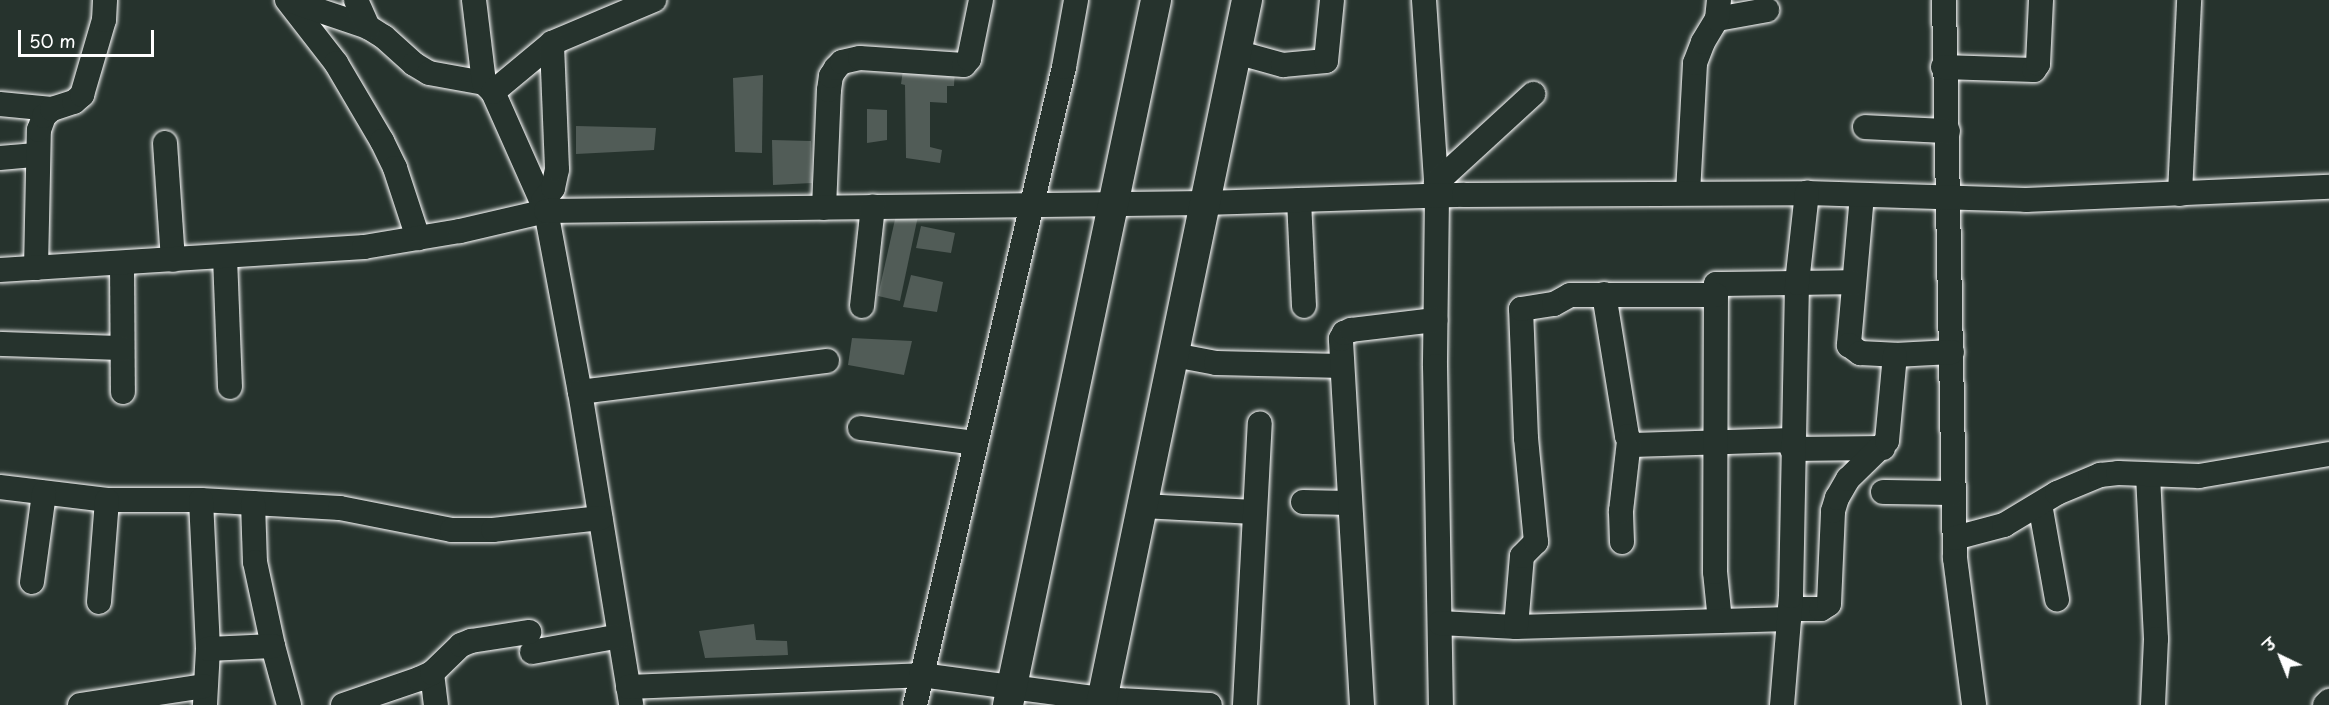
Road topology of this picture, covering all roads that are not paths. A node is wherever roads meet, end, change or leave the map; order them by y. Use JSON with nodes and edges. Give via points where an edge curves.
{"nodes":[{"id":1,"x":105,"y":0,"type":"edge"},
{"id":2,"x":287,"y":0,"type":"edge"},
{"id":3,"x":356,"y":0,"type":"edge"},
{"id":4,"x":474,"y":0,"type":"edge"},
{"id":5,"x":654,"y":0,"type":"edge"},
{"id":6,"x":981,"y":0,"type":"edge"},
{"id":7,"x":1076,"y":0,"type":"edge"},
{"id":8,"x":1156,"y":0,"type":"edge"},
{"id":9,"x":1247,"y":0,"type":"edge"},
{"id":10,"x":1332,"y":0,"type":"edge"},
{"id":11,"x":1424,"y":0,"type":"edge"},
{"id":12,"x":1944,"y":0,"type":"edge"},
{"id":13,"x":2041,"y":0,"type":"edge"},
{"id":14,"x":2189,"y":0,"type":"edge"},
{"id":15,"x":1718,"y":9,"type":"edge"},
{"id":16,"x":1767,"y":10,"type":"dead end"},
{"id":17,"x":368,"y":27,"type":"junction"},
{"id":18,"x":552,"y":43,"type":"junction"},
{"id":19,"x":1236,"y":52,"type":"junction"},
{"id":20,"x":1943,"y":67,"type":"junction"},
{"id":21,"x":489,"y":88,"type":"junction"},
{"id":22,"x":1533,"y":94,"type":"dead end"},
{"id":23,"x":0,"y":104,"type":"edge"},
{"id":24,"x":52,"y":109,"type":"junction"},
{"id":25,"x":1864,"y":127,"type":"dead end"},
{"id":26,"x":1948,"y":130,"type":"junction"},
{"id":27,"x":165,"y":143,"type":"dead end"},
{"id":28,"x":36,"y":155,"type":"junction"},
{"id":29,"x":0,"y":158,"type":"edge"},
{"id":30,"x":2329,"y":187,"type":"edge"},
{"id":31,"x":1437,"y":189,"type":"junction"},
{"id":32,"x":1688,"y":193,"type":"junction"},
{"id":33,"x":1808,"y":193,"type":"junction"},
{"id":34,"x":2180,"y":194,"type":"junction"},
{"id":35,"x":1862,"y":195,"type":"junction"},
{"id":36,"x":1950,"y":199,"type":"junction"},
{"id":37,"x":1299,"y":200,"type":"junction"},
{"id":38,"x":1113,"y":202,"type":"junction"},
{"id":39,"x":1205,"y":203,"type":"junction"},
{"id":40,"x":1032,"y":204,"type":"junction"},
{"id":41,"x":544,"y":206,"type":"junction"},
{"id":42,"x":824,"y":207,"type":"junction"},
{"id":43,"x":873,"y":207,"type":"junction"},
{"id":44,"x":418,"y":238,"type":"junction"},
{"id":45,"x":225,"y":257,"type":"junction"},
{"id":46,"x":173,"y":260,"type":"junction"},
{"id":47,"x":122,"y":264,"type":"junction"},
{"id":48,"x":36,"y":268,"type":"junction"},
{"id":49,"x":0,"y":270,"type":"edge"},
{"id":50,"x":1853,"y":282,"type":"junction"},
{"id":51,"x":1797,"y":283,"type":"junction"},
{"id":52,"x":1604,"y":294,"type":"junction"},
{"id":53,"x":1716,"y":296,"type":"junction"},
{"id":54,"x":862,"y":306,"type":"dead end"},
{"id":55,"x":1304,"y":306,"type":"dead end"},
{"id":56,"x":1435,"y":320,"type":"junction"},
{"id":57,"x":0,"y":344,"type":"edge"},
{"id":58,"x":122,"y":348,"type":"junction"},
{"id":59,"x":1952,"y":352,"type":"junction"},
{"id":60,"x":1174,"y":355,"type":"junction"},
{"id":61,"x":1895,"y":355,"type":"junction"},
{"id":62,"x":827,"y":361,"type":"dead end"},
{"id":63,"x":1342,"y":366,"type":"junction"},
{"id":64,"x":230,"y":387,"type":"dead end"},
{"id":65,"x":123,"y":392,"type":"dead end"},
{"id":66,"x":580,"y":392,"type":"junction"},
{"id":67,"x":1260,"y":423,"type":"dead end"},
{"id":68,"x":860,"y":428,"type":"dead end"},
{"id":69,"x":1629,"y":441,"type":"junction"},
{"id":70,"x":976,"y":443,"type":"junction"},
{"id":71,"x":1715,"y":443,"type":"junction"},
{"id":72,"x":1792,"y":445,"type":"junction"},
{"id":73,"x":1883,"y":448,"type":"junction"},
{"id":74,"x":2329,"y":454,"type":"edge"},
{"id":75,"x":2148,"y":475,"type":"junction"},
{"id":76,"x":0,"y":487,"type":"edge"},
{"id":77,"x":1883,"y":492,"type":"dead end"},
{"id":78,"x":44,"y":493,"type":"junction"},
{"id":79,"x":1954,"y":493,"type":"junction"},
{"id":80,"x":107,"y":500,"type":"junction"},
{"id":81,"x":201,"y":501,"type":"junction"},
{"id":82,"x":1303,"y":502,"type":"dead end"},
{"id":83,"x":253,"y":503,"type":"junction"},
{"id":84,"x":1350,"y":503,"type":"junction"},
{"id":85,"x":2040,"y":504,"type":"junction"},
{"id":86,"x":1143,"y":506,"type":"junction"},
{"id":87,"x":1254,"y":512,"type":"junction"},
{"id":88,"x":600,"y":518,"type":"junction"},
{"id":89,"x":1955,"y":538,"type":"junction"},
{"id":90,"x":1622,"y":542,"type":"dead end"},
{"id":91,"x":32,"y":582,"type":"dead end"},
{"id":92,"x":2057,"y":599,"type":"dead end"},
{"id":93,"x":99,"y":602,"type":"dead end"},
{"id":94,"x":1790,"y":614,"type":"junction"},
{"id":95,"x":1720,"y":621,"type":"junction"},
{"id":96,"x":1440,"y":623,"type":"junction"},
{"id":97,"x":1516,"y":627,"type":"junction"},
{"id":98,"x":620,"y":636,"type":"junction"},
{"id":99,"x":273,"y":646,"type":"junction"},
{"id":100,"x":208,"y":649,"type":"junction"},
{"id":101,"x":432,"y":673,"type":"junction"},
{"id":102,"x":921,"y":675,"type":"junction"},
{"id":103,"x":205,"y":696,"type":"edge"},
{"id":104,"x":630,"y":696,"type":"edge"},
{"id":105,"x":1010,"y":696,"type":"edge"},
{"id":106,"x":2329,"y":701,"type":"edge"},
{"id":107,"x":1101,"y":702,"type":"edge"},
{"id":108,"x":80,"y":705,"type":"edge"},
{"id":109,"x":289,"y":705,"type":"edge"},
{"id":110,"x":343,"y":705,"type":"edge"},
{"id":111,"x":436,"y":705,"type":"edge"},
{"id":112,"x":915,"y":705,"type":"edge"},
{"id":113,"x":1210,"y":705,"type":"edge"},
{"id":114,"x":1245,"y":705,"type":"edge"},
{"id":115,"x":1362,"y":705,"type":"edge"},
{"id":116,"x":1441,"y":705,"type":"edge"},
{"id":117,"x":1782,"y":705,"type":"edge"},
{"id":118,"x":1974,"y":705,"type":"edge"},
{"id":119,"x":2153,"y":705,"type":"edge"},
{"id":120,"x":2325,"y":705,"type":"edge"}],
"edges":[{"from":1,"to":24,"type":"street","via":[[104,20],[82,95]]},
{"from":2,"to":17,"type":"street"},
{"from":2,"to":44,"type":"street","via":[[336,63],[382,141]]},
{"from":3,"to":17,"type":"street"},
{"from":4,"to":21,"type":"street"},
{"from":5,"to":18,"type":"street"},
{"from":6,"to":42,"type":"street","via":[[969,59],[964,66],[860,58],[842,62],[836,68],[831,76]]},
{"from":7,"to":40,"type":"street"},
{"from":8,"to":38,"type":"main road"},
{"from":9,"to":19,"type":"main road"},
{"from":10,"to":19,"type":"street","via":[[1326,61],[1283,65]]},
{"from":11,"to":31,"type":"street"},
{"from":12,"to":20,"type":"street"},
{"from":13,"to":20,"type":"street","via":[[2038,64],[2034,70]]},
{"from":14,"to":34,"type":"street"},
{"from":15,"to":16,"type":"street"},
{"from":15,"to":32,"type":"street","via":[[1695,63]]},
{"from":17,"to":21,"type":"street","via":[[429,73]]},
{"from":18,"to":21,"type":"street"},
{"from":18,"to":41,"type":"street","via":[[557,169]]},
{"from":19,"to":39,"type":"main road"},
{"from":20,"to":26,"type":"street"},
{"from":21,"to":41,"type":"street"},
{"from":22,"to":31,"type":"street"},
{"from":23,"to":24,"type":"street"},
{"from":24,"to":28,"type":"street","via":[[39,130]]},
{"from":25,"to":26,"type":"street"},
{"from":26,"to":36,"type":"street"},
{"from":27,"to":46,"type":"street"},
{"from":28,"to":29,"type":"street"},
{"from":28,"to":48,"type":"street"},
{"from":30,"to":34,"type":"street"},
{"from":31,"to":32,"type":"street"},
{"from":31,"to":37,"type":"street"},
{"from":31,"to":56,"type":"street"},
{"from":32,"to":33,"type":"street"},
{"from":33,"to":35,"type":"street"},
{"from":33,"to":51,"type":"street"},
{"from":34,"to":36,"type":"street"},
{"from":35,"to":36,"type":"street"},
{"from":35,"to":50,"type":"street"},
{"from":36,"to":59,"type":"street"},
{"from":37,"to":39,"type":"street"},
{"from":37,"to":55,"type":"street"},
{"from":38,"to":39,"type":"street"},
{"from":38,"to":40,"type":"street"},
{"from":38,"to":105,"type":"main road"},
{"from":39,"to":60,"type":"main road"},
{"from":40,"to":43,"type":"street"},
{"from":40,"to":70,"type":"street"},
{"from":41,"to":42,"type":"street"},
{"from":41,"to":44,"type":"street"},
{"from":41,"to":66,"type":"street"},
{"from":42,"to":43,"type":"street"},
{"from":43,"to":54,"type":"street"},
{"from":44,"to":45,"type":"street","via":[[364,247]]},
{"from":45,"to":46,"type":"street"},
{"from":45,"to":64,"type":"street"},
{"from":46,"to":47,"type":"street"},
{"from":47,"to":48,"type":"street"},
{"from":47,"to":58,"type":"street"},
{"from":48,"to":49,"type":"street"},
{"from":50,"to":51,"type":"street"},
{"from":50,"to":61,"type":"street","via":[[1849,345],[1860,353]]},
{"from":51,"to":53,"type":"street","via":[[1716,284]]},
{"from":51,"to":72,"type":"street"},
{"from":52,"to":53,"type":"street"},
{"from":52,"to":69,"type":"street"},
{"from":52,"to":97,"type":"street","via":[[1570,295],[1554,304],[1523,308],[1520,312],[1536,542],[1522,556]]},
{"from":53,"to":71,"type":"street"},
{"from":56,"to":63,"type":"street","via":[[1344,333]]},
{"from":56,"to":96,"type":"street"},
{"from":57,"to":58,"type":"street"},
{"from":58,"to":65,"type":"street"},
{"from":59,"to":61,"type":"street"},
{"from":59,"to":79,"type":"street"},
{"from":60,"to":63,"type":"street","via":[[1216,363]]},
{"from":60,"to":86,"type":"main road"},
{"from":61,"to":73,"type":"street","via":[[1890,429]]},
{"from":62,"to":66,"type":"street"},
{"from":63,"to":84,"type":"street"},
{"from":66,"to":88,"type":"street"},
{"from":67,"to":87,"type":"street"},
{"from":68,"to":70,"type":"street"},
{"from":69,"to":71,"type":"street","via":[[1636,447]]},
{"from":69,"to":90,"type":"street","via":[[1621,511]]},
{"from":70,"to":102,"type":"street"},
{"from":71,"to":72,"type":"street"},
{"from":71,"to":95,"type":"street","via":[[1715,572]]},
{"from":72,"to":73,"type":"street"},
{"from":72,"to":94,"type":"street"},
{"from":73,"to":94,"type":"street","via":[[1848,479],[1837,498],[1833,511],[1829,604]]},
{"from":74,"to":75,"type":"street","via":[[2199,476]]},
{"from":75,"to":85,"type":"street","via":[[2100,475]]},
{"from":75,"to":119,"type":"street","via":[[2156,639]]},
{"from":76,"to":78,"type":"street"},
{"from":77,"to":79,"type":"street"},
{"from":78,"to":80,"type":"street"},
{"from":78,"to":91,"type":"street"},
{"from":79,"to":89,"type":"street"},
{"from":80,"to":81,"type":"street"},
{"from":80,"to":93,"type":"street"},
{"from":81,"to":83,"type":"street"},
{"from":81,"to":100,"type":"street"},
{"from":82,"to":84,"type":"street"},
{"from":83,"to":88,"type":"street","via":[[340,508],[452,530],[494,530]]},
{"from":83,"to":99,"type":"street","via":[[255,562]]},
{"from":84,"to":115,"type":"street"},
{"from":85,"to":89,"type":"street","via":[[2004,525]]},
{"from":85,"to":92,"type":"street"},
{"from":86,"to":87,"type":"street"},
{"from":86,"to":107,"type":"main road"},
{"from":87,"to":114,"type":"street"},
{"from":88,"to":98,"type":"street"},
{"from":89,"to":118,"type":"street"},
{"from":94,"to":95,"type":"street"},
{"from":94,"to":117,"type":"street"},
{"from":95,"to":97,"type":"street"},
{"from":96,"to":97,"type":"street"},
{"from":96,"to":116,"type":"street"},
{"from":98,"to":101,"type":"street","via":[[471,641],[461,645]]},
{"from":98,"to":104,"type":"street"},
{"from":99,"to":100,"type":"street"},
{"from":99,"to":109,"type":"street"},
{"from":100,"to":103,"type":"street"},
{"from":101,"to":110,"type":"street"},
{"from":101,"to":111,"type":"street"},
{"from":102,"to":104,"type":"street"},
{"from":102,"to":105,"type":"street"},
{"from":102,"to":112,"type":"street"},
{"from":103,"to":108,"type":"street"},
{"from":105,"to":107,"type":"street"},
{"from":106,"to":120,"type":"street"},
{"from":107,"to":113,"type":"street"}]}
